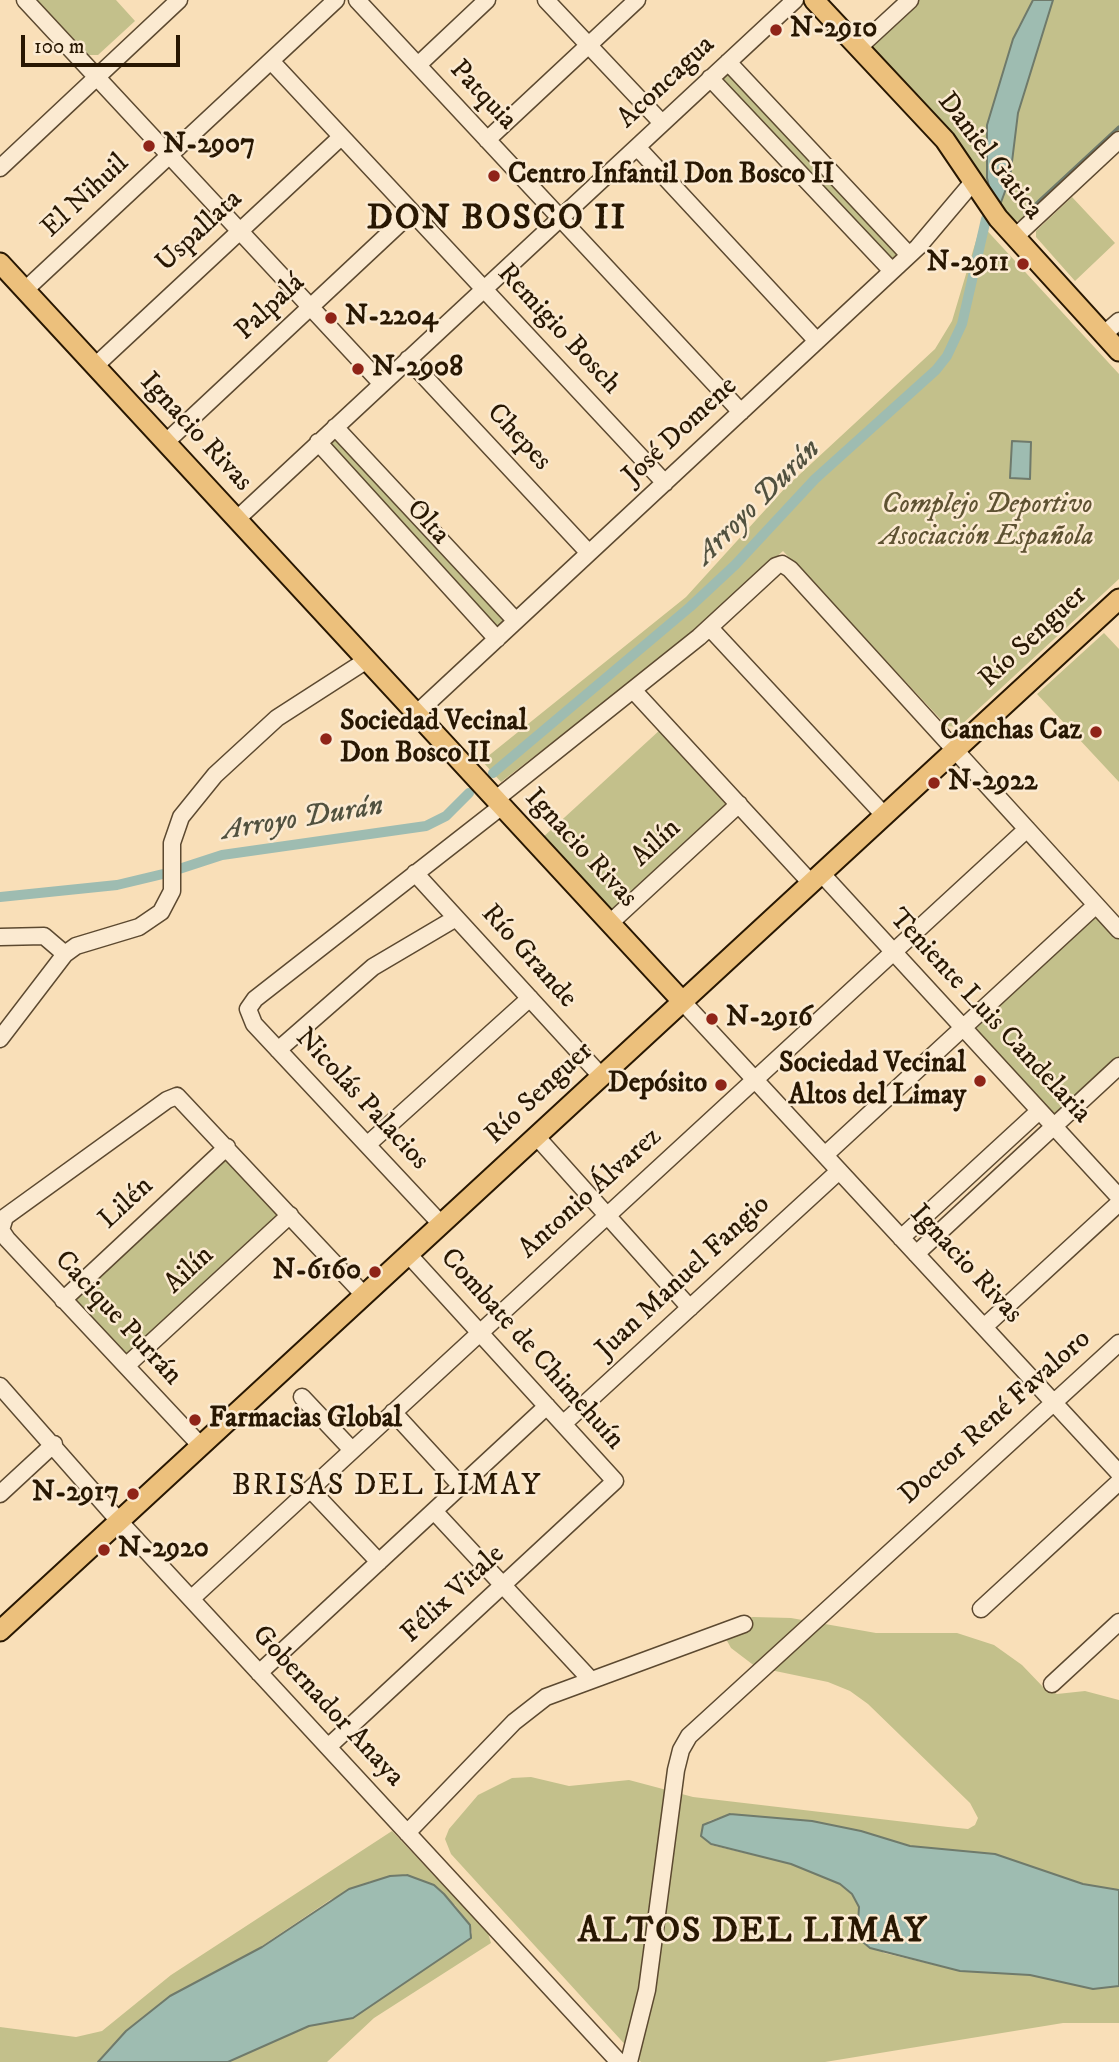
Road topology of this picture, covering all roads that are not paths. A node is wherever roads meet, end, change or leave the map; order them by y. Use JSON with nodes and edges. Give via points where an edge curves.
{"nodes":[{"id":1,"x":25,"y":0,"type":"edge"},
{"id":2,"x":179,"y":0,"type":"edge"},
{"id":3,"x":336,"y":0,"type":"edge"},
{"id":4,"x":357,"y":0,"type":"edge"},
{"id":5,"x":487,"y":0,"type":"edge"},
{"id":6,"x":546,"y":0,"type":"edge"},
{"id":7,"x":637,"y":0,"type":"edge"},
{"id":8,"x":794,"y":0,"type":"edge"},
{"id":9,"x":814,"y":0,"type":"edge"},
{"id":10,"x":910,"y":0,"type":"edge"},
{"id":11,"x":589,"y":45,"type":"junction"},
{"id":12,"x":858,"y":48,"type":"junction"},
{"id":13,"x":271,"y":61,"type":"junction"},
{"id":14,"x":728,"y":62,"type":"junction"},
{"id":15,"x":418,"y":65,"type":"junction"},
{"id":16,"x":97,"y":77,"type":"junction"},
{"id":17,"x":710,"y":78,"type":"junction"},
{"id":18,"x":662,"y":123,"type":"junction"},
{"id":19,"x":341,"y":137,"type":"junction"},
{"id":20,"x":487,"y":140,"type":"junction"},
{"id":21,"x":1119,"y":140,"type":"edge"},
{"id":22,"x":637,"y":147,"type":"junction"},
{"id":23,"x":170,"y":155,"type":"junction"},
{"id":24,"x":0,"y":168,"type":"edge"},
{"id":25,"x":973,"y":182,"type":"junction"},
{"id":26,"x":412,"y":212,"type":"junction"},
{"id":27,"x":560,"y":218,"type":"junction"},
{"id":28,"x":240,"y":231,"type":"junction"},
{"id":29,"x":1015,"y":236,"type":"junction"},
{"id":30,"x":909,"y":255,"type":"junction"},
{"id":31,"x":0,"y":263,"type":"edge"},
{"id":32,"x":892,"y":271,"type":"junction"},
{"id":33,"x":484,"y":289,"type":"junction"},
{"id":34,"x":25,"y":290,"type":"junction"},
{"id":35,"x":311,"y":307,"type":"junction"},
{"id":36,"x":1119,"y":321,"type":"edge"},
{"id":37,"x":1104,"y":334,"type":"junction"},
{"id":38,"x":817,"y":341,"type":"junction"},
{"id":39,"x":1119,"y":351,"type":"edge"},
{"id":40,"x":408,"y":359,"type":"junction"},
{"id":41,"x":95,"y":366,"type":"junction"},
{"id":42,"x":382,"y":384,"type":"junction"},
{"id":43,"x":741,"y":412,"type":"junction"},
{"id":44,"x":335,"y":427,"type":"junction"},
{"id":45,"x":166,"y":442,"type":"junction"},
{"id":46,"x":318,"y":442,"type":"junction"},
{"id":47,"x":664,"y":483,"type":"junction"},
{"id":48,"x":237,"y":519,"type":"junction"},
{"id":49,"x":589,"y":553,"type":"junction"},
{"id":50,"x":1119,"y":598,"type":"edge"},
{"id":51,"x":516,"y":621,"type":"junction"},
{"id":52,"x":710,"y":628,"type":"junction"},
{"id":53,"x":497,"y":639,"type":"junction"},
{"id":54,"x":367,"y":660,"type":"junction"},
{"id":55,"x":633,"y":690,"type":"junction"},
{"id":56,"x":417,"y":713,"type":"junction"},
{"id":57,"x":955,"y":750,"type":"junction"},
{"id":58,"x":499,"y":803,"type":"junction"},
{"id":59,"x":739,"y":804,"type":"junction"},
{"id":60,"x":884,"y":815,"type":"junction"},
{"id":61,"x":1027,"y":829,"type":"junction"},
{"id":62,"x":415,"y":873,"type":"junction"},
{"id":63,"x":816,"y":878,"type":"junction"},
{"id":64,"x":1096,"y":905,"type":"junction"},
{"id":65,"x":456,"y":918,"type":"junction"},
{"id":66,"x":610,"y":923,"type":"junction"},
{"id":67,"x":1119,"y":930,"type":"edge"},
{"id":68,"x":0,"y":937,"type":"edge"},
{"id":69,"x":894,"y":953,"type":"junction"},
{"id":70,"x":65,"y":954,"type":"junction"},
{"id":71,"x":530,"y":998,"type":"junction"},
{"id":72,"x":682,"y":1001,"type":"junction"},
{"id":73,"x":962,"y":1028,"type":"junction"},
{"id":74,"x":0,"y":1039,"type":"edge"},
{"id":75,"x":278,"y":1050,"type":"junction"},
{"id":76,"x":1119,"y":1066,"type":"edge"},
{"id":77,"x":601,"y":1076,"type":"junction"},
{"id":78,"x":755,"y":1081,"type":"junction"},
{"id":79,"x":1038,"y":1112,"type":"junction"},
{"id":80,"x":1054,"y":1126,"type":"junction"},
{"id":81,"x":536,"y":1136,"type":"junction"},
{"id":82,"x":367,"y":1145,"type":"junction"},
{"id":83,"x":227,"y":1147,"type":"junction"},
{"id":84,"x":825,"y":1155,"type":"junction"},
{"id":85,"x":839,"y":1171,"type":"junction"},
{"id":86,"x":1119,"y":1200,"type":"edge"},
{"id":87,"x":290,"y":1215,"type":"junction"},
{"id":88,"x":607,"y":1215,"type":"junction"},
{"id":89,"x":441,"y":1224,"type":"junction"},
{"id":90,"x":1,"y":1225,"type":"edge"},
{"id":91,"x":901,"y":1238,"type":"junction"},
{"id":92,"x":408,"y":1254,"type":"junction"},
{"id":93,"x":916,"y":1254,"type":"junction"},
{"id":94,"x":364,"y":1295,"type":"junction"},
{"id":95,"x":63,"y":1300,"type":"junction"},
{"id":96,"x":690,"y":1308,"type":"junction"},
{"id":97,"x":984,"y":1327,"type":"junction"},
{"id":98,"x":479,"y":1332,"type":"junction"},
{"id":99,"x":1119,"y":1343,"type":"edge"},
{"id":100,"x":126,"y":1366,"type":"junction"},
{"id":101,"x":0,"y":1386,"type":"edge"},
{"id":102,"x":302,"y":1396,"type":"dead end"},
{"id":103,"x":1054,"y":1402,"type":"junction"},
{"id":104,"x":547,"y":1406,"type":"junction"},
{"id":105,"x":393,"y":1412,"type":"junction"},
{"id":106,"x":564,"y":1424,"type":"junction"},
{"id":107,"x":54,"y":1444,"type":"junction"},
{"id":108,"x":201,"y":1446,"type":"junction"},
{"id":109,"x":352,"y":1450,"type":"junction"},
{"id":110,"x":1119,"y":1473,"type":"edge"},
{"id":111,"x":615,"y":1481,"type":"joint"},
{"id":112,"x":1119,"y":1482,"type":"edge"},
{"id":113,"x":461,"y":1486,"type":"junction"},
{"id":114,"x":310,"y":1489,"type":"junction"},
{"id":115,"x":0,"y":1494,"type":"edge"},
{"id":116,"x":434,"y":1511,"type":"junction"},
{"id":117,"x":120,"y":1521,"type":"junction"},
{"id":118,"x":379,"y":1562,"type":"junction"},
{"id":119,"x":503,"y":1585,"type":"junction"},
{"id":120,"x":191,"y":1599,"type":"junction"},
{"id":121,"x":981,"y":1609,"type":"dead end"},
{"id":122,"x":1119,"y":1622,"type":"edge"},
{"id":123,"x":744,"y":1624,"type":"dead end"},
{"id":124,"x":0,"y":1631,"type":"edge"},
{"id":125,"x":259,"y":1673,"type":"junction"},
{"id":126,"x":590,"y":1679,"type":"junction"},
{"id":127,"x":1052,"y":1684,"type":"dead end"},
{"id":128,"x":328,"y":1748,"type":"junction"},
{"id":129,"x":407,"y":1833,"type":"junction"},
{"id":130,"x":619,"y":2062,"type":"edge"},
{"id":131,"x":629,"y":2062,"type":"edge"}],
"edges":[{"from":1,"to":16,"type":"street"},
{"from":2,"to":16,"type":"street"},
{"from":3,"to":13,"type":"street","name":"El Nihuil"},
{"from":4,"to":15,"type":"street","name":"Patquia"},
{"from":5,"to":15,"type":"street"},
{"from":6,"to":11,"type":"street"},
{"from":7,"to":11,"type":"street"},
{"from":8,"to":14,"type":"street","name":"Aconcagua"},
{"from":9,"to":12,"type":"main road","name":"Daniel Gatica"},
{"from":10,"to":12,"type":"street"},
{"from":11,"to":18,"type":"street"},
{"from":11,"to":20,"type":"street"},
{"from":12,"to":25,"type":"main road","name":"Daniel Gatica","via":[[945,140]]},
{"from":13,"to":19,"type":"street","name":"Remigio Bosch"},
{"from":13,"to":23,"type":"street","name":"El Nihuil"},
{"from":14,"to":17,"type":"street","name":"Aconcagua"},
{"from":14,"to":30,"type":"street"},
{"from":15,"to":20,"type":"street","name":"Patquia"},
{"from":16,"to":23,"type":"street"},
{"from":16,"to":24,"type":"street"},
{"from":17,"to":18,"type":"street","name":"Aconcagua"},
{"from":17,"to":32,"type":"street"},
{"from":18,"to":22,"type":"street","name":"Aconcagua"},
{"from":19,"to":26,"type":"street","name":"Remigio Bosch"},
{"from":19,"to":28,"type":"street","name":"Uspallata"},
{"from":20,"to":27,"type":"street","name":"Patquia"},
{"from":21,"to":29,"type":"street"},
{"from":22,"to":27,"type":"street","name":"Aconcagua"},
{"from":22,"to":38,"type":"street"},
{"from":23,"to":28,"type":"street"},
{"from":23,"to":34,"type":"street","name":"El Nihuil"},
{"from":25,"to":29,"type":"main road","name":"Daniel Gatica"},
{"from":25,"to":30,"type":"street","name":"José Domene"},
{"from":26,"to":33,"type":"street","name":"Remigio Bosch"},
{"from":26,"to":35,"type":"street","name":"Palpalá"},
{"from":27,"to":33,"type":"street","name":"Aconcagua"},
{"from":27,"to":43,"type":"street","name":"Patquia"},
{"from":28,"to":35,"type":"street"},
{"from":28,"to":41,"type":"street","name":"Uspallata"},
{"from":29,"to":37,"type":"main road","name":"Daniel Gatica"},
{"from":30,"to":32,"type":"street","name":"José Domene"},
{"from":31,"to":34,"type":"main road","name":"Ignacio Rivas"},
{"from":32,"to":38,"type":"street","name":"José Domene"},
{"from":33,"to":40,"type":"street","name":"Aconcagua"},
{"from":33,"to":47,"type":"street","name":"Remigio Bosch"},
{"from":34,"to":41,"type":"main road","name":"Ignacio Rivas"},
{"from":35,"to":42,"type":"street"},
{"from":35,"to":45,"type":"street","name":"Palpalá"},
{"from":36,"to":37,"type":"street"},
{"from":37,"to":39,"type":"main road","name":"Daniel Gatica"},
{"from":38,"to":43,"type":"street","name":"José Domene"},
{"from":40,"to":42,"type":"street","name":"Aconcagua"},
{"from":40,"to":49,"type":"street","name":"Chepes"},
{"from":41,"to":45,"type":"main road","name":"Ignacio Rivas"},
{"from":42,"to":44,"type":"street","name":"Aconcagua"},
{"from":43,"to":47,"type":"street","name":"José Domene"},
{"from":44,"to":46,"type":"street","name":"Aconcagua"},
{"from":44,"to":51,"type":"street","name":"Olta"},
{"from":45,"to":48,"type":"main road","name":"Ignacio Rivas"},
{"from":46,"to":48,"type":"street","name":"Aconcagua"},
{"from":46,"to":53,"type":"street","name":"Olta"},
{"from":47,"to":49,"type":"street","name":"José Domene"},
{"from":48,"to":54,"type":"main road","name":"Ignacio Rivas"},
{"from":49,"to":51,"type":"street","name":"José Domene"},
{"from":50,"to":57,"type":"main road","name":"Río Senguer"},
{"from":51,"to":53,"type":"street","name":"José Domene"},
{"from":52,"to":55,"type":"street"},
{"from":52,"to":57,"type":"street","via":[[782,564]]},
{"from":52,"to":60,"type":"street"},
{"from":53,"to":56,"type":"street","name":"José Domene"},
{"from":54,"to":56,"type":"main road","name":"Ignacio Rivas"},
{"from":54,"to":70,"type":"street","via":[[277,718],[201,789],[176,830],[172,891],[160,912],[139,927],[76,946]]},
{"from":55,"to":58,"type":"street"},
{"from":55,"to":59,"type":"street"},
{"from":56,"to":58,"type":"main road","name":"Ignacio Rivas"},
{"from":57,"to":60,"type":"main road","name":"Río Senguer"},
{"from":57,"to":61,"type":"street"},
{"from":58,"to":62,"type":"street"},
{"from":58,"to":66,"type":"main road","name":"Ignacio Rivas"},
{"from":59,"to":63,"type":"street"},
{"from":59,"to":66,"type":"street","name":"Ailín"},
{"from":60,"to":63,"type":"main road","name":"Río Senguer"},
{"from":61,"to":64,"type":"street"},
{"from":61,"to":69,"type":"street","name":"Antonio Álvarez"},
{"from":62,"to":65,"type":"street","name":"Río Grande"},
{"from":62,"to":75,"type":"street","name":"Nicolás Palacios","via":[[255,999],[248,1009],[251,1020]]},
{"from":63,"to":69,"type":"street","name":"Teniente Luis Candelaria"},
{"from":63,"to":72,"type":"main road","name":"Río Senguer"},
{"from":64,"to":67,"type":"street"},
{"from":64,"to":73,"type":"street"},
{"from":65,"to":71,"type":"street","name":"Río Grande"},
{"from":65,"to":75,"type":"street","via":[[373,967]]},
{"from":66,"to":72,"type":"main road","name":"Ignacio Rivas"},
{"from":68,"to":70,"type":"street","via":[[44,936]]},
{"from":69,"to":73,"type":"street","name":"Teniente Luis Candelaria"},
{"from":69,"to":78,"type":"street","name":"Antonio Álvarez"},
{"from":70,"to":74,"type":"street"},
{"from":71,"to":77,"type":"street","name":"Río Grande"},
{"from":71,"to":82,"type":"street"},
{"from":72,"to":77,"type":"main road","name":"Río Senguer"},
{"from":72,"to":78,"type":"street","name":"Ignacio Rivas"},
{"from":73,"to":79,"type":"street","name":"Teniente Luis Candelaria"},
{"from":73,"to":84,"type":"street"},
{"from":75,"to":82,"type":"street","name":"Nicolás Palacios"},
{"from":76,"to":80,"type":"street"},
{"from":77,"to":81,"type":"main road","name":"Río Senguer"},
{"from":78,"to":84,"type":"street","name":"Ignacio Rivas"},
{"from":78,"to":88,"type":"street","name":"Antonio Álvarez"},
{"from":79,"to":80,"type":"street","name":"Teniente Luis Candelaria"},
{"from":79,"to":91,"type":"street"},
{"from":80,"to":86,"type":"street","name":"Teniente Luis Candelaria"},
{"from":80,"to":93,"type":"street"},
{"from":81,"to":88,"type":"street"},
{"from":81,"to":89,"type":"main road","name":"Río Senguer"},
{"from":82,"to":89,"type":"street","name":"Nicolás Palacios"},
{"from":83,"to":87,"type":"street"},
{"from":83,"to":90,"type":"street","via":[[177,1096],[5,1217]]},
{"from":83,"to":95,"type":"street","name":"Lilén"},
{"from":84,"to":85,"type":"street","name":"Ignacio Rivas"},
{"from":85,"to":91,"type":"street","name":"Ignacio Rivas"},
{"from":85,"to":96,"type":"street","name":"Juan Manuel Fangio"},
{"from":86,"to":97,"type":"street"},
{"from":87,"to":94,"type":"street"},
{"from":87,"to":100,"type":"street","name":"Ailín"},
{"from":88,"to":96,"type":"street"},
{"from":88,"to":98,"type":"street","name":"Antonio Álvarez"},
{"from":89,"to":92,"type":"main road","name":"Río Senguer"},
{"from":90,"to":95,"type":"street","name":"Cacique Purrán","via":[[7,1239]]},
{"from":91,"to":93,"type":"street","name":"Ignacio Rivas"},
{"from":92,"to":94,"type":"main road","name":"Río Senguer"},
{"from":92,"to":98,"type":"street","name":"Combate de Chimehuín"},
{"from":93,"to":97,"type":"street","name":"Ignacio Rivas"},
{"from":94,"to":108,"type":"main road","name":"Río Senguer"},
{"from":95,"to":100,"type":"street","name":"Cacique Purrán"},
{"from":96,"to":106,"type":"street","name":"Juan Manuel Fangio"},
{"from":97,"to":103,"type":"street","name":"Ignacio Rivas"},
{"from":98,"to":104,"type":"street","name":"Combate de Chimehuín"},
{"from":98,"to":105,"type":"street","name":"Antonio Álvarez"},
{"from":99,"to":103,"type":"street","name":"Doctor René Favaloro"},
{"from":100,"to":108,"type":"street","name":"Cacique Purrán"},
{"from":101,"to":107,"type":"street","name":"Gobernador Anaya"},
{"from":102,"to":109,"type":"street"},
{"from":103,"to":110,"type":"street","name":"Ignacio Rivas"},
{"from":103,"to":131,"type":"street","name":"Doctor René Favaloro","via":[[690,1736],[681,1750],[647,1990]]},
{"from":104,"to":106,"type":"street","name":"Combate de Chimehuín"},
{"from":104,"to":113,"type":"street"},
{"from":105,"to":109,"type":"street","name":"Antonio Álvarez"},
{"from":105,"to":113,"type":"street"},
{"from":106,"to":111,"type":"street","name":"Combate de Chimehuín"},
{"from":107,"to":115,"type":"street"},
{"from":107,"to":117,"type":"street","name":"Gobernador Anaya"},
{"from":108,"to":117,"type":"main road","name":"Río Senguer"},
{"from":109,"to":114,"type":"street","name":"Antonio Álvarez"},
{"from":111,"to":119,"type":"street","name":"Félix Vitale"},
{"from":112,"to":121,"type":"street"},
{"from":113,"to":116,"type":"street"},
{"from":114,"to":118,"type":"street"},
{"from":114,"to":120,"type":"street","name":"Antonio Álvarez"},
{"from":116,"to":118,"type":"street"},
{"from":116,"to":119,"type":"street"},
{"from":117,"to":120,"type":"street","name":"Gobernador Anaya"},
{"from":117,"to":124,"type":"main road","name":"Río Senguer"},
{"from":118,"to":125,"type":"street"},
{"from":119,"to":126,"type":"street"},
{"from":119,"to":128,"type":"street","name":"Félix Vitale"},
{"from":120,"to":125,"type":"street","name":"Gobernador Anaya"},
{"from":122,"to":127,"type":"street"},
{"from":123,"to":126,"type":"street"},
{"from":125,"to":128,"type":"street","name":"Gobernador Anaya"},
{"from":126,"to":129,"type":"street","via":[[555,1692],[521,1716]]},
{"from":128,"to":129,"type":"street","name":"Gobernador Anaya"},
{"from":129,"to":130,"type":"street","name":"Gobernador Anaya"}]}
